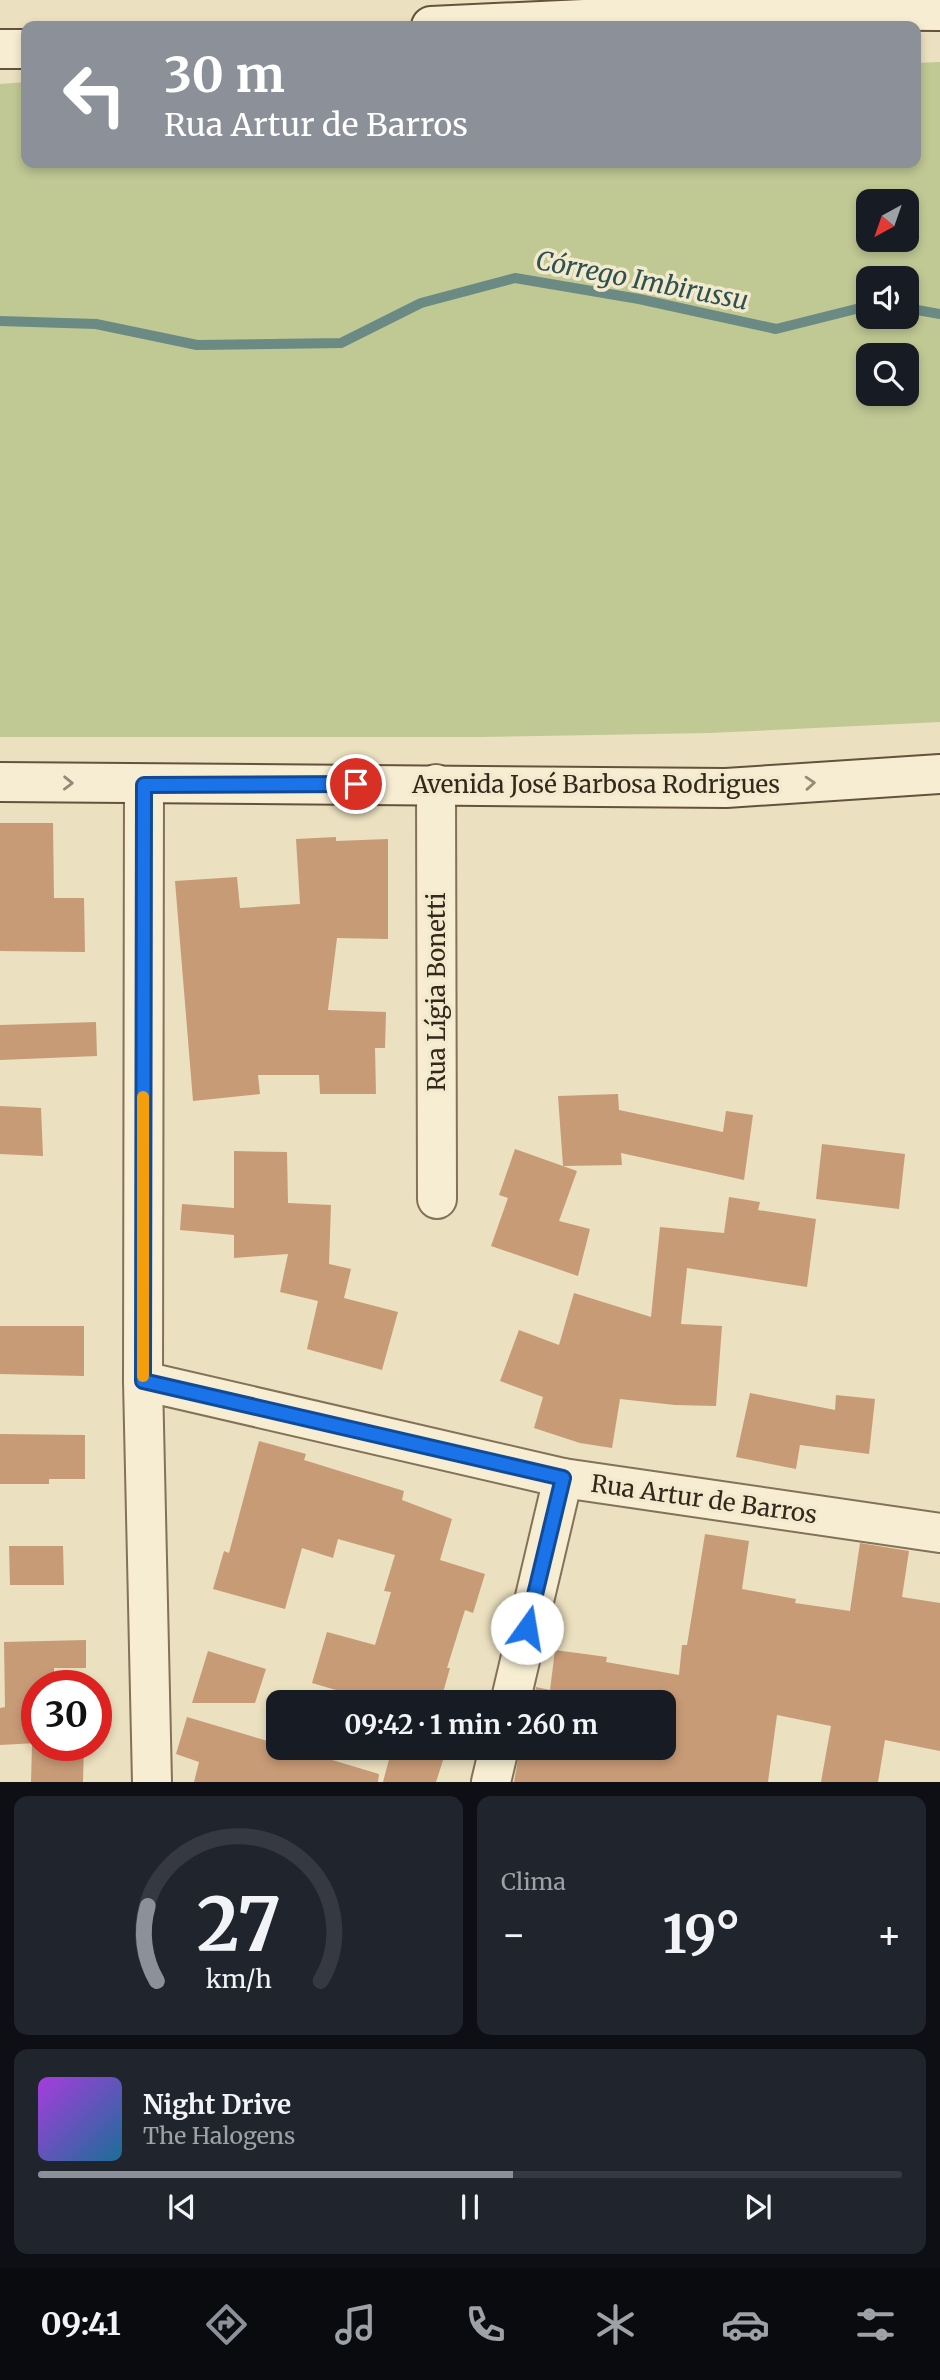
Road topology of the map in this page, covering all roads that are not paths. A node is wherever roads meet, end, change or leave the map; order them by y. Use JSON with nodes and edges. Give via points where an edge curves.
{"nodes":[{"id":1,"x":940,"y":11,"type":"edge"},
{"id":2,"x":540,"y":21,"type":"edge"},
{"id":3,"x":0,"y":49,"type":"edge"},
{"id":4,"x":21,"y":49,"type":"edge"},
{"id":5,"x":940,"y":774,"type":"edge"},
{"id":6,"x":0,"y":782,"type":"edge"},
{"id":7,"x":436,"y":784,"type":"junction"},
{"id":8,"x":144,"y":785,"type":"junction"},
{"id":9,"x":437,"y":1199,"type":"dead end"},
{"id":10,"x":143,"y":1381,"type":"junction"},
{"id":11,"x":563,"y":1478,"type":"junction"},
{"id":12,"x":940,"y":1533,"type":"edge"},
{"id":13,"x":513,"y":1690,"type":"edge"},
{"id":14,"x":496,"y":1760,"type":"edge"},
{"id":15,"x":152,"y":1782,"type":"edge"},
{"id":16,"x":491,"y":1782,"type":"edge"}],
"edges":[{"from":1,"to":2,"type":"street","via":[[780,10]]},
{"from":3,"to":4,"type":"street"},
{"from":7,"to":5,"type":"street","name":"Avenida José Barbosa Rodrigues","one_way":true,"via":[[726,788]]},
{"from":6,"to":8,"type":"street","name":"Avenida José Barbosa Rodrigues","one_way":true},
{"from":7,"to":8,"type":"street","name":"Avenida José Barbosa Rodrigues"},
{"from":7,"to":9,"type":"street","name":"Rua Lígia Bonetti"},
{"from":8,"to":10,"type":"street"},
{"from":10,"to":11,"type":"street","name":"Rua Artur de Barros"},
{"from":10,"to":15,"type":"street"},
{"from":11,"to":12,"type":"street","name":"Rua Artur de Barros"},
{"from":11,"to":13,"type":"street"},
{"from":14,"to":16,"type":"street"}]}
